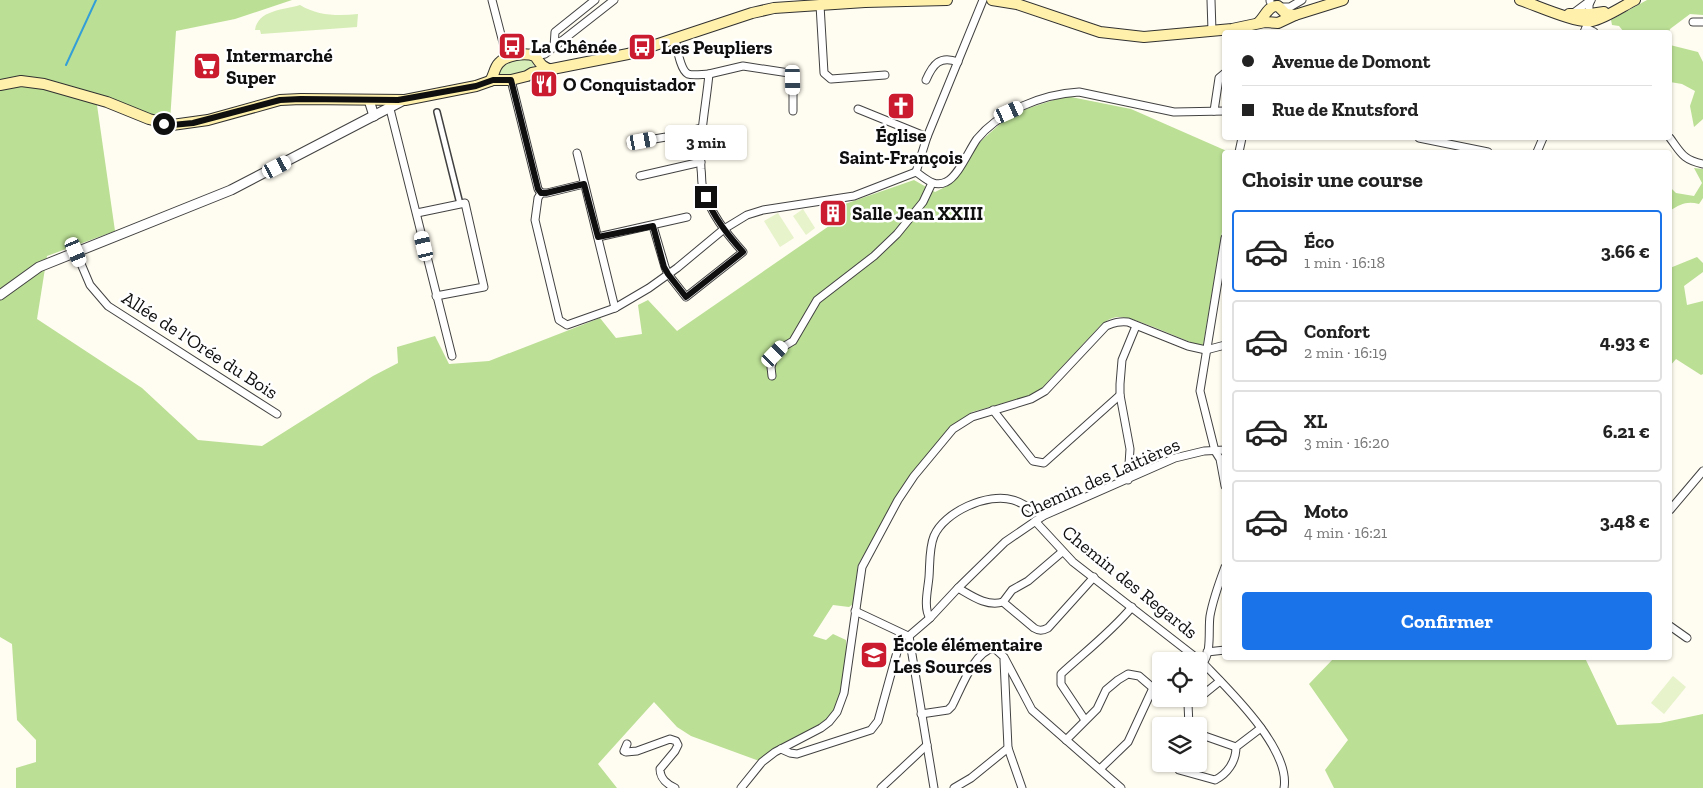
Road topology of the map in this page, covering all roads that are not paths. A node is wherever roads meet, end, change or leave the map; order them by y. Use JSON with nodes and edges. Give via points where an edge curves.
{"nodes":[{"id":1,"x":492,"y":0,"type":"edge"},
{"id":2,"x":595,"y":0,"type":"edge"},
{"id":3,"x":614,"y":0,"type":"edge"},
{"id":4,"x":947,"y":0,"type":"edge"},
{"id":5,"x":983,"y":0,"type":"edge"},
{"id":6,"x":992,"y":0,"type":"edge"},
{"id":7,"x":1211,"y":0,"type":"edge"},
{"id":8,"x":1302,"y":0,"type":"edge"},
{"id":9,"x":1343,"y":0,"type":"edge"},
{"id":10,"x":1520,"y":0,"type":"edge"},
{"id":11,"x":1635,"y":0,"type":"edge"},
{"id":12,"x":786,"y":4,"type":"edge"},
{"id":13,"x":820,"y":5,"type":"junction"},
{"id":14,"x":1275,"y":8,"type":"edge"},
{"id":15,"x":1556,"y":12,"type":"junction"},
{"id":16,"x":1586,"y":19,"type":"edge"},
{"id":17,"x":1693,"y":22,"type":"dead end"},
{"id":18,"x":1703,"y":22,"type":"edge"},
{"id":19,"x":1258,"y":23,"type":"junction"},
{"id":20,"x":1235,"y":30,"type":"edge"},
{"id":21,"x":1593,"y":30,"type":"edge"},
{"id":22,"x":1212,"y":31,"type":"junction"},
{"id":23,"x":1222,"y":31,"type":"edge"},
{"id":24,"x":675,"y":39,"type":"junction"},
{"id":25,"x":554,"y":47,"type":"junction"},
{"id":26,"x":507,"y":58,"type":"junction"},
{"id":27,"x":538,"y":59,"type":"junction"},
{"id":28,"x":958,"y":62,"type":"junction"},
{"id":29,"x":554,"y":70,"type":"junction"},
{"id":30,"x":532,"y":73,"type":"junction"},
{"id":31,"x":709,"y":74,"type":"junction"},
{"id":32,"x":885,"y":75,"type":"dead end"},
{"id":33,"x":1222,"y":76,"type":"edge"},
{"id":34,"x":503,"y":77,"type":"junction"},
{"id":35,"x":926,"y":80,"type":"dead end"},
{"id":36,"x":0,"y":85,"type":"edge"},
{"id":37,"x":369,"y":100,"type":"junction"},
{"id":38,"x":388,"y":106,"type":"junction"},
{"id":39,"x":858,"y":109,"type":"dead end"},
{"id":40,"x":793,"y":111,"type":"dead end"},
{"id":41,"x":1214,"y":111,"type":"junction"},
{"id":42,"x":1222,"y":111,"type":"edge"},
{"id":43,"x":437,"y":112,"type":"dead end"},
{"id":44,"x":374,"y":116,"type":"junction"},
{"id":45,"x":701,"y":128,"type":"junction"},
{"id":46,"x":926,"y":137,"type":"junction"},
{"id":47,"x":1429,"y":140,"type":"edge"},
{"id":48,"x":1671,"y":140,"type":"edge"},
{"id":49,"x":631,"y":143,"type":"dead end"},
{"id":50,"x":1478,"y":150,"type":"edge"},
{"id":51,"x":576,"y":153,"type":"dead end"},
{"id":52,"x":701,"y":162,"type":"junction"},
{"id":53,"x":1703,"y":164,"type":"edge"},
{"id":54,"x":916,"y":172,"type":"junction"},
{"id":55,"x":640,"y":176,"type":"dead end"},
{"id":56,"x":932,"y":183,"type":"junction"},
{"id":57,"x":584,"y":184,"type":"junction"},
{"id":58,"x":541,"y":193,"type":"junction"},
{"id":59,"x":460,"y":204,"type":"junction"},
{"id":60,"x":417,"y":213,"type":"junction"},
{"id":61,"x":687,"y":217,"type":"dead end"},
{"id":62,"x":653,"y":226,"type":"junction"},
{"id":63,"x":724,"y":229,"type":"junction"},
{"id":64,"x":598,"y":237,"type":"junction"},
{"id":65,"x":76,"y":252,"type":"junction"},
{"id":66,"x":1222,"y":256,"type":"edge"},
{"id":67,"x":668,"y":274,"type":"junction"},
{"id":68,"x":0,"y":294,"type":"edge"},
{"id":69,"x":436,"y":296,"type":"junction"},
{"id":70,"x":615,"y":308,"type":"junction"},
{"id":71,"x":1136,"y":326,"type":"junction"},
{"id":72,"x":1222,"y":346,"type":"edge"},
{"id":73,"x":1206,"y":350,"type":"junction"},
{"id":74,"x":452,"y":356,"type":"dead end"},
{"id":75,"x":772,"y":376,"type":"dead end"},
{"id":76,"x":1120,"y":395,"type":"junction"},
{"id":77,"x":993,"y":410,"type":"junction"},
{"id":78,"x":277,"y":414,"type":"dead end"},
{"id":79,"x":1222,"y":450,"type":"edge"},
{"id":80,"x":1215,"y":451,"type":"junction"},
{"id":81,"x":1222,"y":470,"type":"edge"},
{"id":82,"x":1703,"y":471,"type":"edge"},
{"id":83,"x":1128,"y":480,"type":"junction"},
{"id":84,"x":1672,"y":508,"type":"edge"},
{"id":85,"x":1043,"y":516,"type":"junction"},
{"id":86,"x":1035,"y":521,"type":"junction"},
{"id":87,"x":1062,"y":552,"type":"junction"},
{"id":88,"x":1222,"y":575,"type":"edge"},
{"id":89,"x":1094,"y":577,"type":"junction"},
{"id":90,"x":958,"y":588,"type":"junction"},
{"id":91,"x":1003,"y":602,"type":"junction"},
{"id":92,"x":1132,"y":607,"type":"junction"},
{"id":93,"x":855,"y":611,"type":"junction"},
{"id":94,"x":930,"y":618,"type":"junction"},
{"id":95,"x":1672,"y":627,"type":"edge"},
{"id":96,"x":905,"y":635,"type":"junction"},
{"id":97,"x":1687,"y":638,"type":"dead end"},
{"id":98,"x":1222,"y":650,"type":"edge"},
{"id":99,"x":1189,"y":652,"type":"edge"},
{"id":100,"x":1207,"y":652,"type":"joint"},
{"id":101,"x":1004,"y":657,"type":"junction"},
{"id":102,"x":1207,"y":667,"type":"edge"},
{"id":103,"x":1220,"y":681,"type":"junction"},
{"id":104,"x":1152,"y":687,"type":"edge"},
{"id":105,"x":1152,"y":690,"type":"edge"},
{"id":106,"x":1207,"y":691,"type":"edge"},
{"id":107,"x":921,"y":714,"type":"junction"},
{"id":108,"x":1085,"y":720,"type":"junction"},
{"id":109,"x":1261,"y":728,"type":"junction"},
{"id":110,"x":1207,"y":737,"type":"edge"},
{"id":111,"x":1066,"y":740,"type":"junction"},
{"id":112,"x":627,"y":744,"type":"dead end"},
{"id":113,"x":927,"y":745,"type":"junction"},
{"id":114,"x":1236,"y":747,"type":"junction"},
{"id":115,"x":1008,"y":748,"type":"junction"},
{"id":116,"x":781,"y":749,"type":"junction"},
{"id":117,"x":1100,"y":769,"type":"junction"},
{"id":118,"x":1186,"y":772,"type":"edge"},
{"id":119,"x":675,"y":788,"type":"edge"},
{"id":120,"x":741,"y":788,"type":"edge"},
{"id":121,"x":881,"y":788,"type":"edge"},
{"id":122,"x":934,"y":788,"type":"edge"},
{"id":123,"x":954,"y":788,"type":"edge"},
{"id":124,"x":1022,"y":788,"type":"edge"},
{"id":125,"x":1121,"y":788,"type":"edge"},
{"id":126,"x":1284,"y":788,"type":"edge"}],
"edges":[{"from":1,"to":26,"type":"street"},
{"from":2,"to":25,"type":"street","via":[[555,32]]},
{"from":3,"to":25,"type":"street"},
{"from":4,"to":13,"type":"main road"},
{"from":5,"to":28,"type":"street"},
{"from":6,"to":22,"type":"main road","via":[[1017,4],[1120,35],[1156,37]]},
{"from":7,"to":22,"type":"street"},
{"from":8,"to":14,"type":"street","via":[[1290,7]]},
{"from":9,"to":14,"type":"main road","via":[[1295,15]]},
{"from":10,"to":15,"type":"main road"},
{"from":11,"to":16,"type":"main road"},
{"from":12,"to":13,"type":"main road"},
{"from":12,"to":24,"type":"main road"},
{"from":13,"to":32,"type":"street","via":[[824,73],[830,79]]},
{"from":14,"to":19,"type":"main road"},
{"from":14,"to":19,"type":"main road","via":[[1267,17],[1271,22]]},
{"from":15,"to":16,"type":"main road"},
{"from":15,"to":16,"type":"main road","via":[[1572,19]]},
{"from":16,"to":21,"type":"street"},
{"from":17,"to":18,"type":"street"},
{"from":19,"to":20,"type":"main road"},
{"from":22,"to":23,"type":"main road"},
{"from":24,"to":29,"type":"main road","via":[[628,54]]},
{"from":24,"to":31,"type":"street","via":[[685,72]]},
{"from":25,"to":27,"type":"street"},
{"from":26,"to":27,"type":"main road","via":[[524,54]]},
{"from":26,"to":34,"type":"main road","via":[[499,62]]},
{"from":27,"to":29,"type":"main road","via":[[544,67]]},
{"from":27,"to":30,"type":"main road","via":[[537,69]]},
{"from":28,"to":35,"type":"street","via":[[943,59],[931,69]]},
{"from":28,"to":46,"type":"street"},
{"from":29,"to":30,"type":"main road"},
{"from":30,"to":34,"type":"main road"},
{"from":31,"to":40,"type":"street","via":[[743,66],[789,72],[793,78]]},
{"from":31,"to":45,"type":"street"},
{"from":33,"to":41,"type":"street"},
{"from":34,"to":38,"type":"main road"},
{"from":34,"to":58,"type":"street"},
{"from":36,"to":37,"type":"main road","via":[[21,82],[44,84],[172,125],[208,120],[280,100]]},
{"from":37,"to":38,"type":"main road"},
{"from":37,"to":44,"type":"street"},
{"from":38,"to":44,"type":"street"},
{"from":38,"to":60,"type":"street"},
{"from":39,"to":46,"type":"street"},
{"from":41,"to":42,"type":"street"},
{"from":41,"to":56,"type":"street","via":[[1174,112],[1066,92],[1000,117],[978,139],[950,180],[943,184]]},
{"from":43,"to":59,"type":"street"},
{"from":44,"to":65,"type":"street","via":[[231,190]]},
{"from":45,"to":49,"type":"street"},
{"from":45,"to":52,"type":"street"},
{"from":46,"to":54,"type":"street"},
{"from":47,"to":50,"type":"street"},
{"from":48,"to":53,"type":"street","via":[[1688,161]]},
{"from":51,"to":57,"type":"street"},
{"from":52,"to":55,"type":"street"},
{"from":52,"to":63,"type":"street","via":[[702,186],[710,208]]},
{"from":54,"to":56,"type":"street"},
{"from":54,"to":63,"type":"street","via":[[854,196],[763,210],[747,215]]},
{"from":56,"to":75,"type":"street","via":[[923,202],[897,234],[817,300],[793,341],[775,354]]},
{"from":57,"to":58,"type":"street"},
{"from":57,"to":64,"type":"street"},
{"from":58,"to":70,"type":"street","via":[[535,220],[559,320],[567,325]]},
{"from":59,"to":60,"type":"street"},
{"from":59,"to":69,"type":"street","via":[[464,203],[484,287]]},
{"from":60,"to":69,"type":"street"},
{"from":61,"to":62,"type":"street"},
{"from":62,"to":64,"type":"street"},
{"from":62,"to":67,"type":"street"},
{"from":63,"to":67,"type":"street"},
{"from":63,"to":67,"type":"street","via":[[743,252],[686,297]]},
{"from":64,"to":70,"type":"street"},
{"from":65,"to":68,"type":"street","via":[[39,267]]},
{"from":65,"to":78,"type":"street","name":"Allée de l'Orée du Bois","via":[[90,285],[108,306]]},
{"from":66,"to":73,"type":"street"},
{"from":67,"to":70,"type":"street"},
{"from":69,"to":74,"type":"street"},
{"from":71,"to":73,"type":"street"},
{"from":71,"to":76,"type":"street","via":[[1122,360]]},
{"from":71,"to":77,"type":"street","via":[[1121,321],[1106,326],[1045,391],[1032,399]]},
{"from":72,"to":73,"type":"street"},
{"from":73,"to":80,"type":"street","via":[[1200,391]]},
{"from":76,"to":77,"type":"street","via":[[1044,463],[1033,461]]},
{"from":76,"to":83,"type":"street","via":[[1130,449]]},
{"from":77,"to":93,"type":"street","via":[[972,417],[953,430],[914,476],[866,557]]},
{"from":79,"to":80,"type":"street","name":"Chemin des Laitières"},
{"from":80,"to":81,"type":"street"},
{"from":80,"to":83,"type":"street","name":"Chemin des Laitières","via":[[1176,458]]},
{"from":82,"to":84,"type":"street"},
{"from":83,"to":85,"type":"street","name":"Chemin des Laitières"},
{"from":85,"to":86,"type":"street","name":"Chemin des Laitières"},
{"from":85,"to":94,"type":"street","via":[[1012,499],[995,498],[954,513],[940,526],[932,543],[927,596]]},
{"from":86,"to":87,"type":"street","name":"Chemin des Regards"},
{"from":86,"to":90,"type":"street","name":"Chemin des Laitières","via":[[1005,542]]},
{"from":87,"to":89,"type":"street","name":"Chemin des Regards"},
{"from":87,"to":91,"type":"street","via":[[1028,581],[1012,590]]},
{"from":88,"to":100,"type":"street","via":[[1210,616]]},
{"from":89,"to":91,"type":"street","via":[[1043,631],[1038,631]]},
{"from":89,"to":92,"type":"street","name":"Chemin des Regards"},
{"from":90,"to":91,"type":"street","via":[[983,602]]},
{"from":90,"to":94,"type":"street","name":"Chemin des Laitières"},
{"from":92,"to":99,"type":"street","name":"Chemin des Regards"},
{"from":92,"to":108,"type":"street","via":[[1116,626],[1061,674],[1061,684]]},
{"from":93,"to":96,"type":"street"},
{"from":93,"to":116,"type":"street","via":[[844,692],[837,712],[821,728]]},
{"from":94,"to":96,"type":"street","name":"Chemin des Laitières"},
{"from":95,"to":97,"type":"street"},
{"from":96,"to":107,"type":"street"},
{"from":96,"to":116,"type":"street","via":[[878,720],[871,730],[797,754]]},
{"from":98,"to":100,"type":"street"},
{"from":101,"to":107,"type":"street","via":[[994,648],[987,649],[976,659],[948,710]]},
{"from":101,"to":111,"type":"street","via":[[1032,710]]},
{"from":101,"to":115,"type":"street"},
{"from":102,"to":103,"type":"street","name":"Chemin des Regards"},
{"from":103,"to":106,"type":"street"},
{"from":103,"to":109,"type":"street","name":"Chemin des Regards"},
{"from":104,"to":108,"type":"street","via":[[1139,676],[1128,674],[1106,690],[1097,709]]},
{"from":105,"to":117,"type":"street","via":[[1128,742]]},
{"from":107,"to":113,"type":"street"},
{"from":108,"to":111,"type":"street"},
{"from":109,"to":114,"type":"street"},
{"from":109,"to":126,"type":"street","name":"Chemin des Regards","via":[[1274,746],[1286,781]]},
{"from":110,"to":114,"type":"street"},
{"from":111,"to":117,"type":"street"},
{"from":112,"to":119,"type":"street","via":[[624,751],[632,752],[670,738],[676,741],[675,751],[660,769],[664,781]]},
{"from":113,"to":121,"type":"street"},
{"from":113,"to":122,"type":"street"},
{"from":114,"to":118,"type":"street","via":[[1232,763],[1222,776],[1214,780]]},
{"from":115,"to":123,"type":"street"},
{"from":115,"to":124,"type":"street"},
{"from":116,"to":120,"type":"street","via":[[756,767]]},
{"from":117,"to":125,"type":"street"}]}
